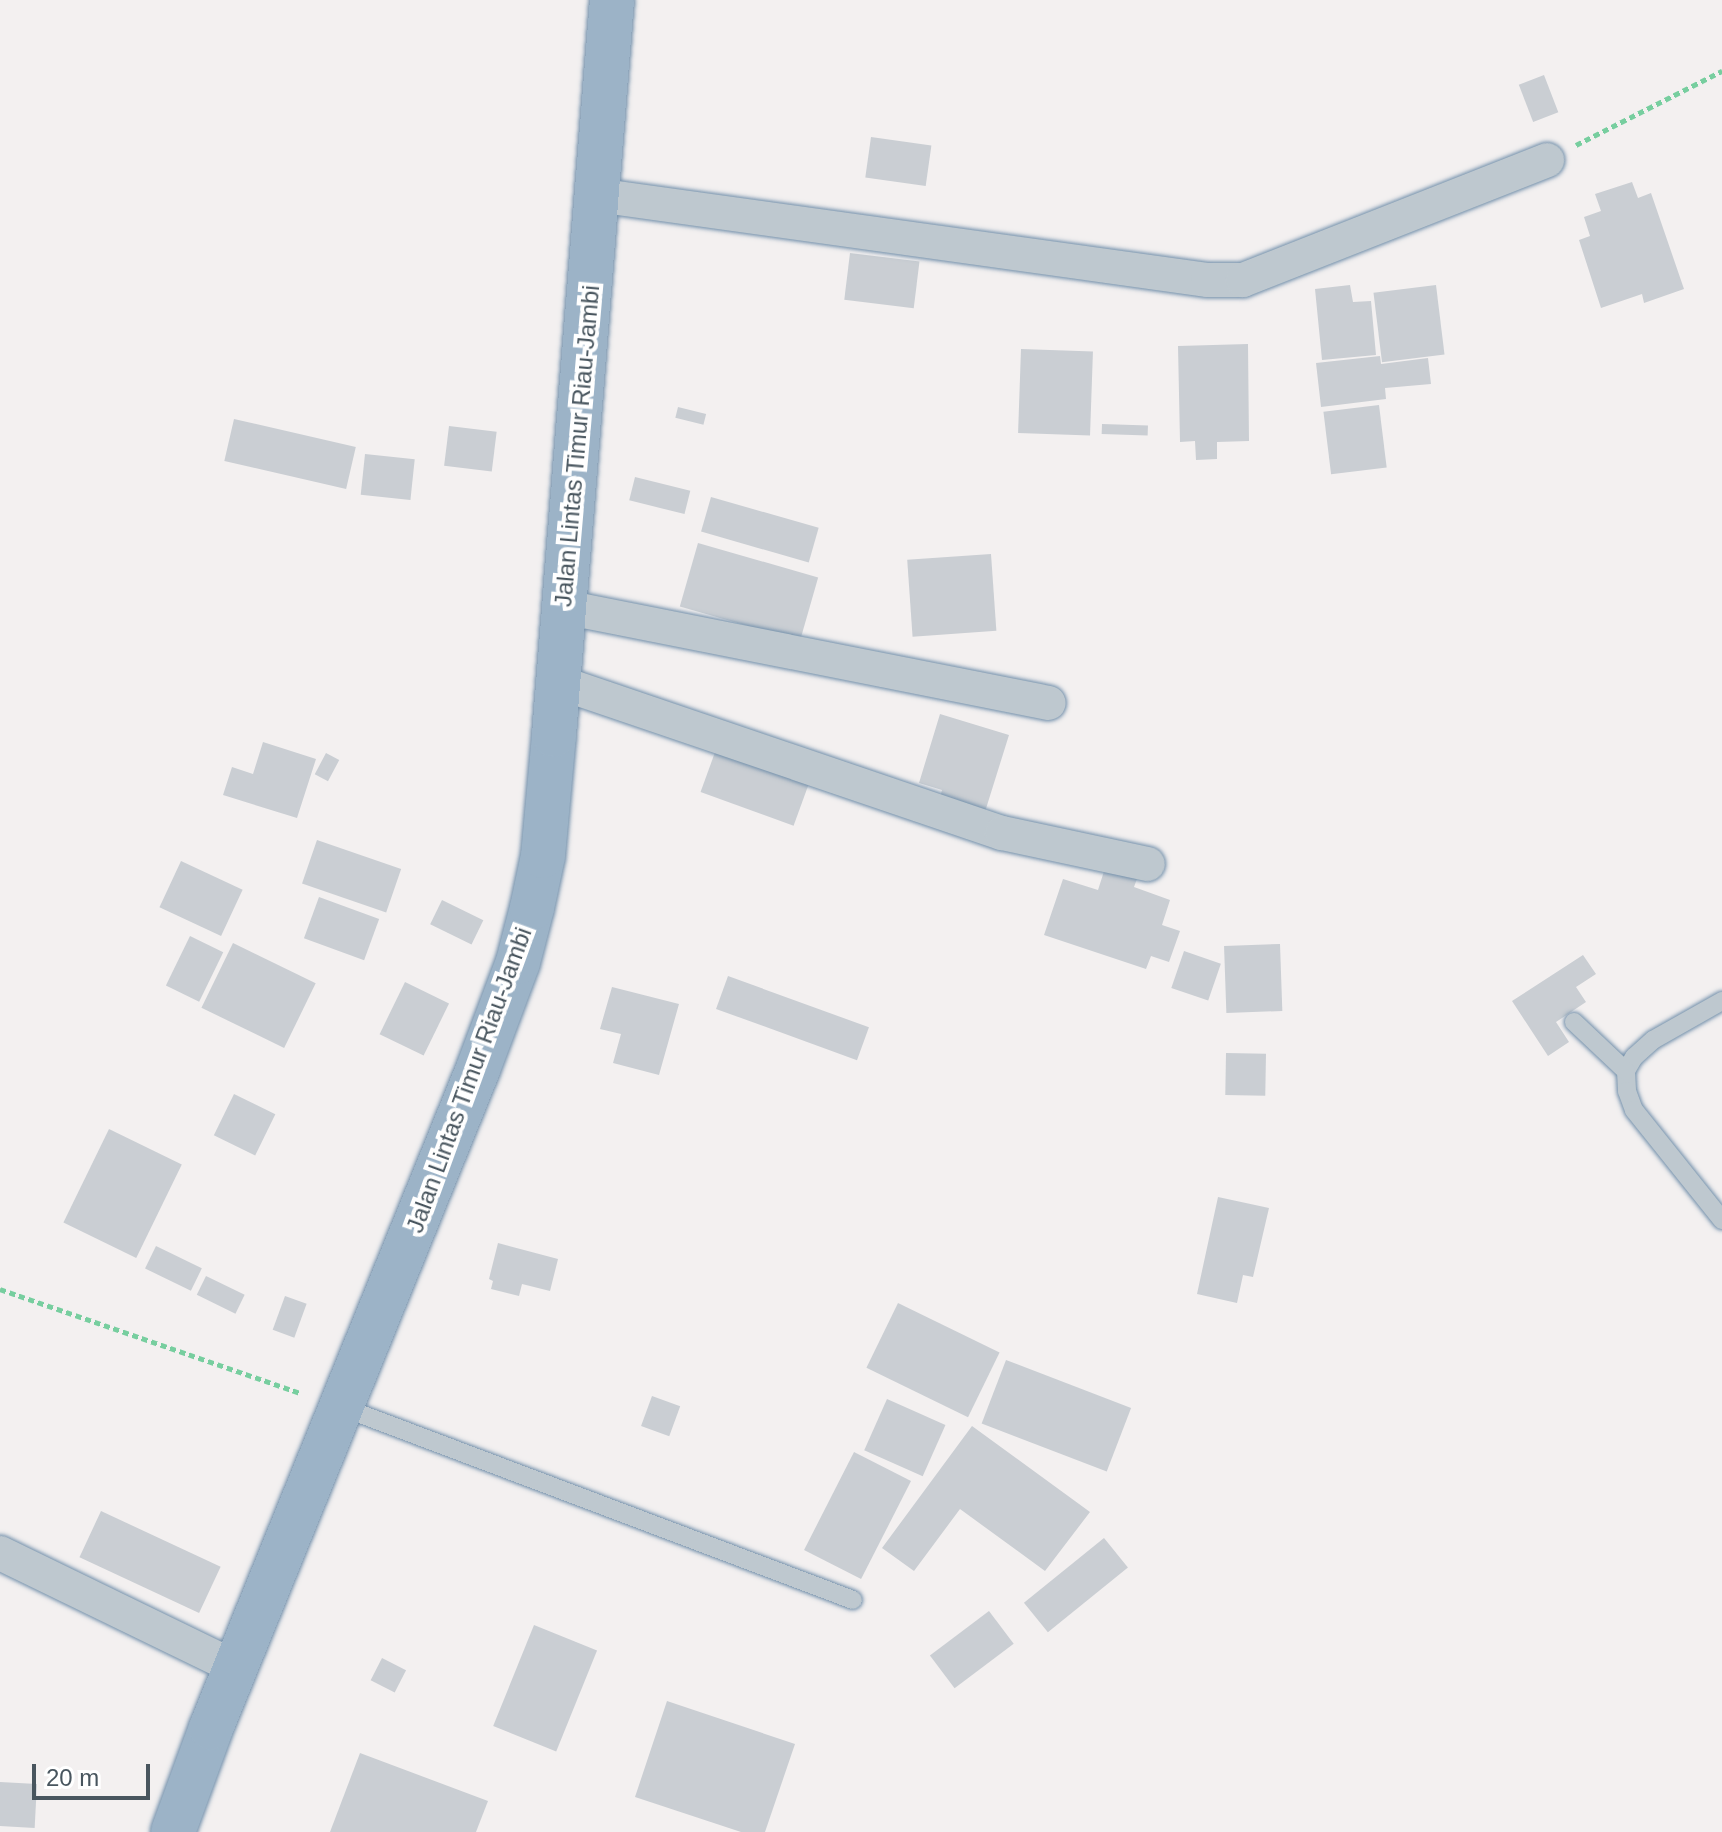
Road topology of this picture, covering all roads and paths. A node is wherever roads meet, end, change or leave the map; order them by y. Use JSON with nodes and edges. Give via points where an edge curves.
{"nodes":[{"id":1,"x":612,"y":0,"type":"edge"},
{"id":2,"x":1722,"y":71,"type":"edge"},
{"id":3,"x":1547,"y":160,"type":"joint"},
{"id":4,"x":596,"y":195,"type":"junction"},
{"id":5,"x":564,"y":607,"type":"junction"},
{"id":6,"x":558,"y":682,"type":"junction"},
{"id":7,"x":1049,"y":703,"type":"dead end"},
{"id":8,"x":1148,"y":864,"type":"dead end"},
{"id":9,"x":1722,"y":1001,"type":"edge"},
{"id":10,"x":1574,"y":1022,"type":"dead end"},
{"id":11,"x":1626,"y":1071,"type":"junction"},
{"id":12,"x":1722,"y":1220,"type":"edge"},
{"id":13,"x":0,"y":1289,"type":"edge"},
{"id":14,"x":342,"y":1407,"type":"junction"},
{"id":15,"x":0,"y":1553,"type":"edge"},
{"id":16,"x":853,"y":1600,"type":"dead end"},
{"id":17,"x":235,"y":1667,"type":"junction"},
{"id":18,"x":173,"y":1832,"type":"edge"}],
"edges":[{"from":1,"to":4,"type":"highway","name":"Jalan Lintas Timur Riau-Jambi"},
{"from":2,"to":3,"type":"path"},
{"from":3,"to":4,"type":"street","via":[[1243,280],[1208,280]]},
{"from":4,"to":5,"type":"highway","name":"Jalan Lintas Timur Riau-Jambi"},
{"from":5,"to":6,"type":"highway","name":"Jalan Lintas Timur Riau-Jambi"},
{"from":5,"to":7,"type":"street"},
{"from":6,"to":8,"type":"street","via":[[1002,833]]},
{"from":6,"to":14,"type":"highway","name":"Jalan Lintas Timur Riau-Jambi","via":[[543,856],[518,962]]},
{"from":9,"to":11,"type":"lane","via":[[1653,1040]]},
{"from":10,"to":11,"type":"lane"},
{"from":11,"to":12,"type":"lane","via":[[1634,1110]]},
{"from":13,"to":14,"type":"path"},
{"from":14,"to":16,"type":"lane"},
{"from":14,"to":17,"type":"highway","name":"Jalan Lintas Timur Riau-Jambi"},
{"from":15,"to":17,"type":"street"},
{"from":17,"to":18,"type":"highway","name":"Jalan Lintas Timur Riau-Jambi"}]}
